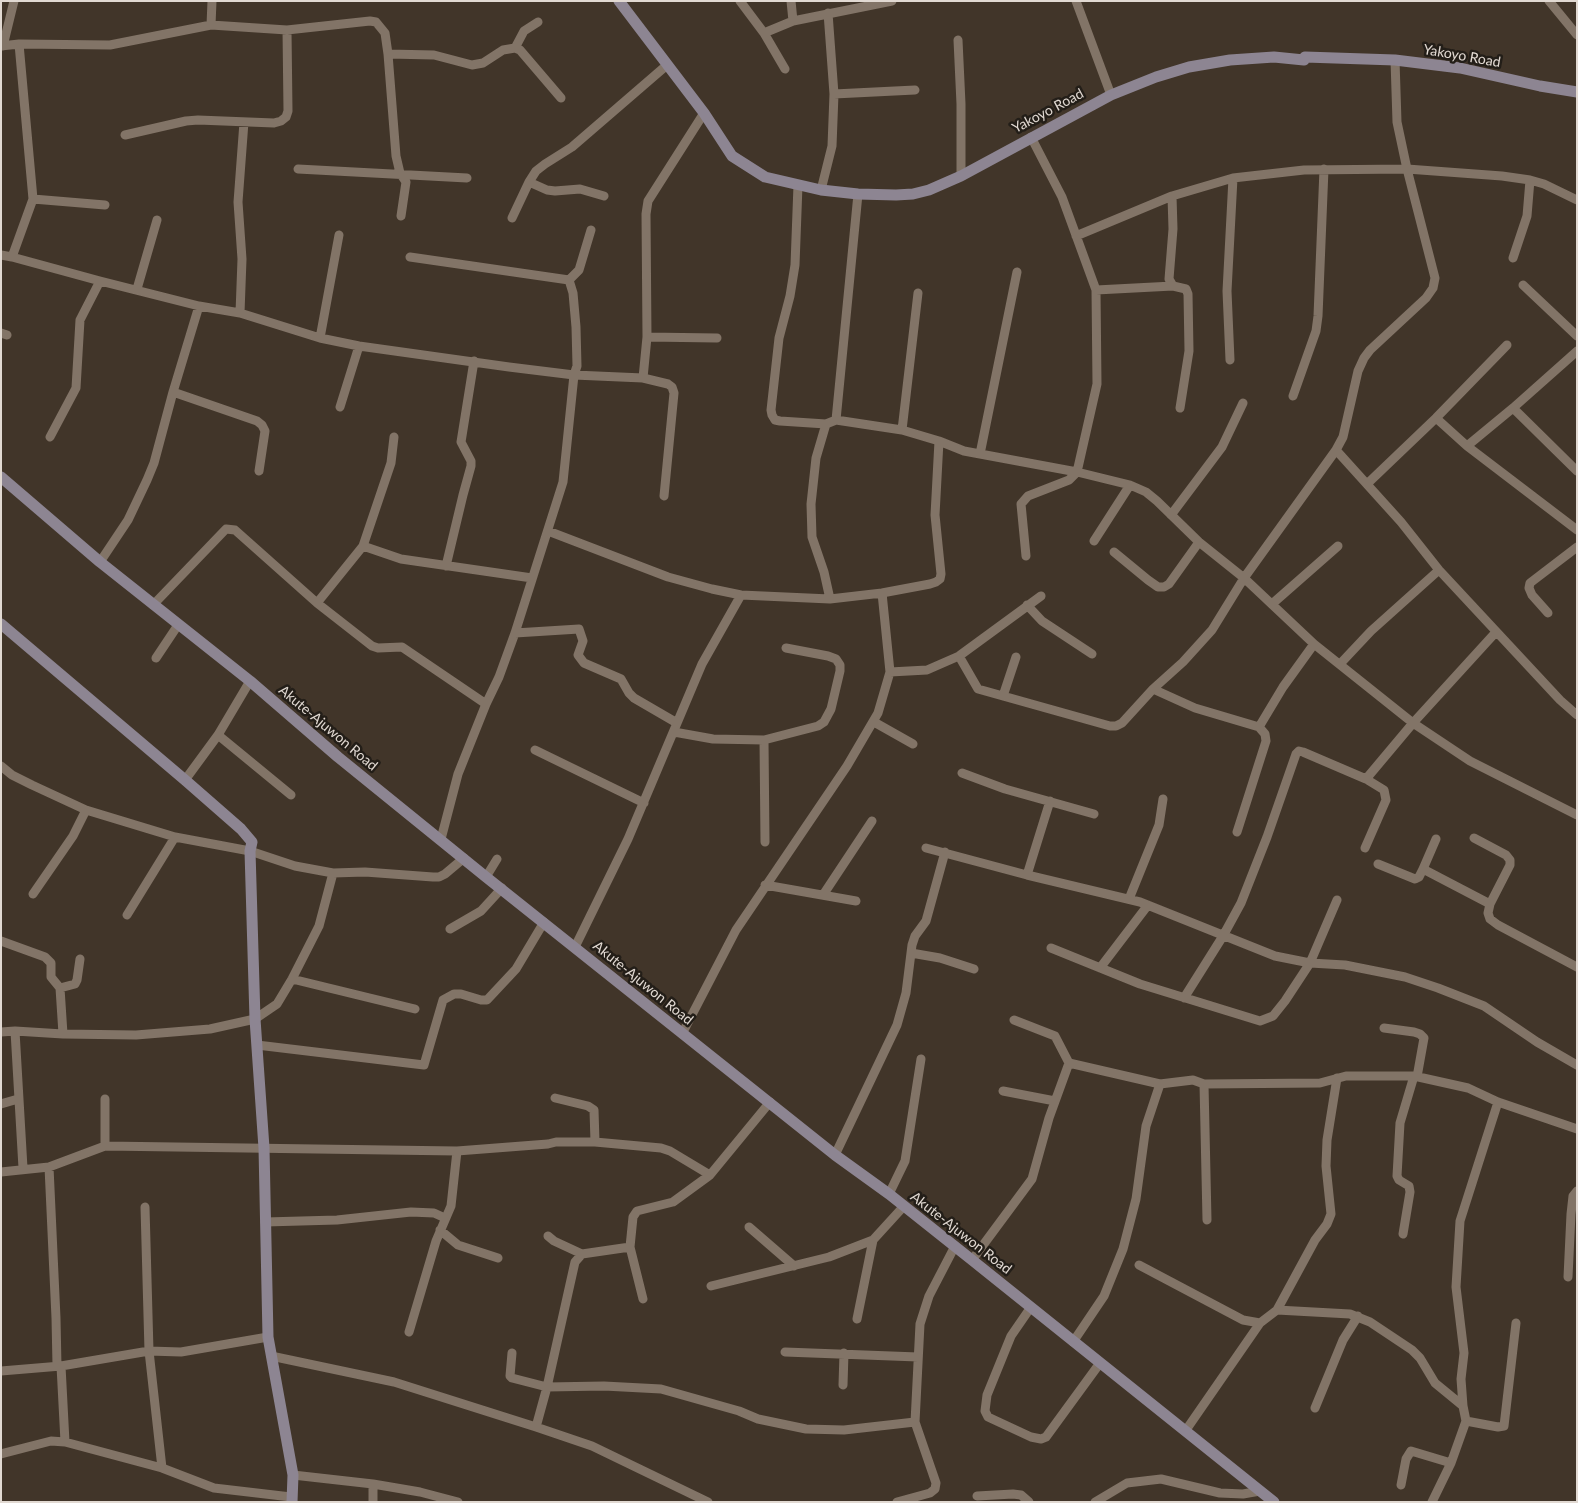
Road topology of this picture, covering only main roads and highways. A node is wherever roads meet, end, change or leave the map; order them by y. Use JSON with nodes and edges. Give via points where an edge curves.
{"nodes":[{"id":1,"x":619,"y":1,"type":"edge"},
{"id":2,"x":1577,"y":92,"type":"edge"},
{"id":3,"x":1,"y":477,"type":"edge"},
{"id":4,"x":1,"y":624,"type":"edge"},
{"id":5,"x":291,"y":1500,"type":"edge"},
{"id":6,"x":1274,"y":1502,"type":"edge"}],
"edges":[{"from":1,"to":2,"type":"main road","name":"Yakoyo Road","via":[[704,113],[732,156],[765,177],[820,190],[858,194],[913,194],[938,186],[1110,95],[1189,67],[1230,60],[1274,57],[1395,60],[1460,68]]},
{"from":3,"to":6,"type":"main road","name":"Akute-Ajuwon Road","via":[[100,562],[250,681],[486,877]]},
{"from":4,"to":5,"type":"main road","via":[[185,780],[252,842],[268,1337],[292,1475]]}]}
